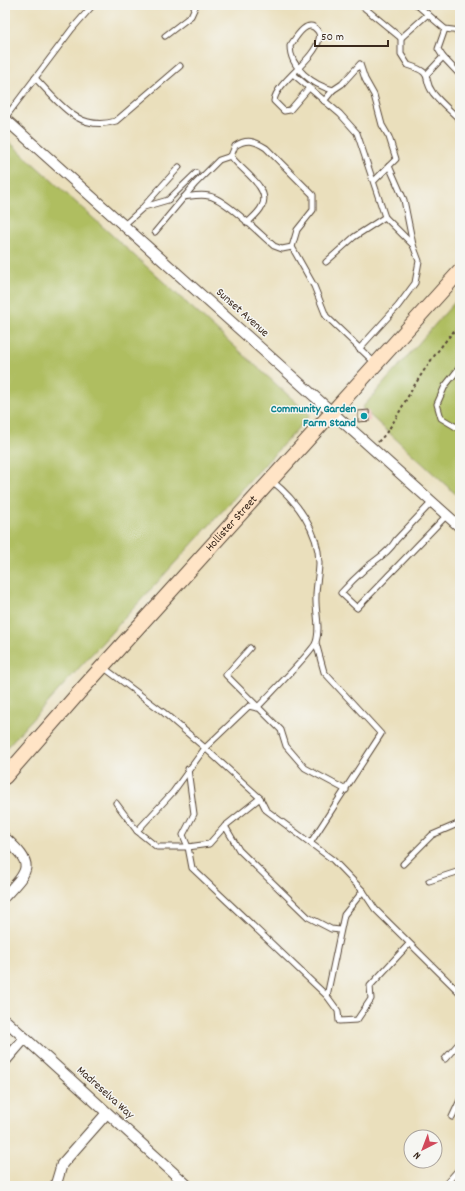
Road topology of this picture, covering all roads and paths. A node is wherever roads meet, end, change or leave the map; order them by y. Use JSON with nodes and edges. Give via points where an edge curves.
{"nodes":[{"id":1,"x":93,"y":5,"type":"edge"},
{"id":2,"x":196,"y":5,"type":"edge"},
{"id":3,"x":361,"y":5,"type":"edge"},
{"id":4,"x":418,"y":5,"type":"edge"},
{"id":5,"x":428,"y":14,"type":"junction"},
{"id":6,"x":445,"y":29,"type":"junction"},
{"id":7,"x":460,"y":31,"type":"edge"},
{"id":8,"x":165,"y":36,"type":"dead end"},
{"id":9,"x":401,"y":38,"type":"junction"},
{"id":10,"x":443,"y":57,"type":"junction"},
{"id":11,"x":180,"y":66,"type":"dead end"},
{"id":12,"x":298,"y":68,"type":"junction"},
{"id":13,"x":293,"y":74,"type":"junction"},
{"id":14,"x":427,"y":74,"type":"junction"},
{"id":15,"x":460,"y":75,"type":"edge"},
{"id":16,"x":35,"y":78,"type":"junction"},
{"id":17,"x":310,"y":88,"type":"junction"},
{"id":18,"x":333,"y":90,"type":"junction"},
{"id":19,"x":324,"y":101,"type":"junction"},
{"id":20,"x":5,"y":119,"type":"edge"},
{"id":21,"x":460,"y":120,"type":"edge"},
{"id":22,"x":231,"y":156,"type":"junction"},
{"id":23,"x":389,"y":166,"type":"junction"},
{"id":24,"x":179,"y":167,"type":"dead end"},
{"id":25,"x":196,"y":173,"type":"dead end"},
{"id":26,"x":374,"y":181,"type":"junction"},
{"id":27,"x":184,"y":197,"type":"junction"},
{"id":28,"x":144,"y":206,"type":"junction"},
{"id":29,"x":385,"y":217,"type":"junction"},
{"id":30,"x":247,"y":223,"type":"junction"},
{"id":31,"x":124,"y":225,"type":"junction"},
{"id":32,"x":155,"y":232,"type":"dead end"},
{"id":33,"x":413,"y":245,"type":"junction"},
{"id":34,"x":292,"y":247,"type":"junction"},
{"id":35,"x":326,"y":262,"type":"dead end"},
{"id":36,"x":460,"y":271,"type":"edge"},
{"id":37,"x":460,"y":324,"type":"edge"},
{"id":38,"x":359,"y":349,"type":"junction"},
{"id":39,"x":376,"y":364,"type":"junction"},
{"id":40,"x":460,"y":367,"type":"edge"},
{"id":41,"x":333,"y":412,"type":"junction"},
{"id":42,"x":458,"y":425,"type":"edge"},
{"id":43,"x":460,"y":431,"type":"edge"},
{"id":44,"x":372,"y":448,"type":"junction"},
{"id":45,"x":272,"y":480,"type":"junction"},
{"id":46,"x":432,"y":502,"type":"junction"},
{"id":47,"x":447,"y":515,"type":"junction"},
{"id":48,"x":460,"y":527,"type":"edge"},
{"id":49,"x":316,"y":643,"type":"junction"},
{"id":50,"x":250,"y":648,"type":"dead end"},
{"id":51,"x":102,"y":666,"type":"junction"},
{"id":52,"x":257,"y":708,"type":"junction"},
{"id":53,"x":205,"y":748,"type":"junction"},
{"id":54,"x":188,"y":769,"type":"junction"},
{"id":55,"x":5,"y":777,"type":"edge"},
{"id":56,"x":346,"y":790,"type":"junction"},
{"id":57,"x":260,"y":798,"type":"junction"},
{"id":58,"x":116,"y":803,"type":"dead end"},
{"id":59,"x":460,"y":823,"type":"edge"},
{"id":60,"x":225,"y":826,"type":"junction"},
{"id":61,"x":137,"y":831,"type":"junction"},
{"id":62,"x":5,"y":838,"type":"edge"},
{"id":63,"x":311,"y":842,"type":"junction"},
{"id":64,"x":188,"y":847,"type":"junction"},
{"id":65,"x":403,"y":864,"type":"dead end"},
{"id":66,"x":460,"y":871,"type":"edge"},
{"id":67,"x":429,"y":881,"type":"dead end"},
{"id":68,"x":363,"y":891,"type":"junction"},
{"id":69,"x":5,"y":896,"type":"edge"},
{"id":70,"x":340,"y":930,"type":"junction"},
{"id":71,"x":409,"y":944,"type":"junction"},
{"id":72,"x":460,"y":993,"type":"edge"},
{"id":73,"x":327,"y":996,"type":"junction"},
{"id":74,"x":5,"y":1020,"type":"edge"},
{"id":75,"x":25,"y":1038,"type":"junction"},
{"id":76,"x":460,"y":1042,"type":"edge"},
{"id":77,"x":445,"y":1059,"type":"dead end"},
{"id":78,"x":5,"y":1061,"type":"edge"},
{"id":79,"x":460,"y":1100,"type":"edge"},
{"id":80,"x":107,"y":1113,"type":"junction"},
{"id":81,"x":452,"y":1116,"type":"dead end"},
{"id":82,"x":460,"y":1168,"type":"edge"},
{"id":83,"x":56,"y":1184,"type":"dead end"},
{"id":84,"x":188,"y":1186,"type":"edge"},
{"id":85,"x":444,"y":1186,"type":"edge"}],
"edges":[{"from":1,"to":16,"type":"lane"},
{"from":2,"to":8,"type":"lane","via":[[191,16]]},
{"from":3,"to":9,"type":"lane"},
{"from":4,"to":5,"type":"lane"},
{"from":5,"to":6,"type":"lane"},
{"from":5,"to":9,"type":"lane"},
{"from":6,"to":7,"type":"lane"},
{"from":6,"to":10,"type":"lane","via":[[438,49]]},
{"from":9,"to":14,"type":"lane","via":[[401,54],[408,65]]},
{"from":10,"to":14,"type":"lane"},
{"from":10,"to":15,"type":"lane"},
{"from":11,"to":16,"type":"lane","via":[[116,121],[105,124],[89,124],[69,113]]},
{"from":12,"to":12,"type":"lane","via":[[314,50],[320,38],[316,28],[303,28],[290,46],[292,60]]},
{"from":12,"to":13,"type":"lane"},
{"from":12,"to":18,"type":"lane","via":[[321,87]]},
{"from":13,"to":17,"type":"lane"},
{"from":13,"to":17,"type":"lane","via":[[274,95],[274,101],[279,107],[284,111],[290,110]]},
{"from":14,"to":21,"type":"lane","via":[[432,92]]},
{"from":16,"to":20,"type":"lane"},
{"from":17,"to":19,"type":"lane"},
{"from":18,"to":19,"type":"lane"},
{"from":18,"to":23,"type":"lane","via":[[360,64],[374,95],[382,125],[396,159]]},
{"from":19,"to":26,"type":"lane","via":[[357,133]]},
{"from":20,"to":31,"type":"street","name":"Sunset Avenue"},
{"from":22,"to":27,"type":"lane","via":[[219,160]]},
{"from":22,"to":30,"type":"lane","via":[[256,183],[263,195],[263,206]]},
{"from":22,"to":34,"type":"lane","via":[[239,143],[249,140],[257,142],[313,195],[313,210],[297,230]]},
{"from":23,"to":26,"type":"lane"},
{"from":23,"to":33,"type":"lane","via":[[404,200]]},
{"from":24,"to":28,"type":"lane"},
{"from":25,"to":28,"type":"lane","via":[[168,200]]},
{"from":26,"to":29,"type":"lane"},
{"from":27,"to":30,"type":"lane","via":[[210,196]]},
{"from":27,"to":32,"type":"lane"},
{"from":28,"to":31,"type":"lane"},
{"from":29,"to":33,"type":"lane"},
{"from":29,"to":35,"type":"lane","via":[[354,237]]},
{"from":30,"to":34,"type":"lane","via":[[274,246],[282,249]]},
{"from":31,"to":41,"type":"street","name":"Sunset Avenue"},
{"from":33,"to":38,"type":"lane","via":[[419,261],[414,283],[398,306]]},
{"from":34,"to":38,"type":"lane","via":[[314,286],[326,316]]},
{"from":36,"to":39,"type":"street","name":"Hollister Street"},
{"from":37,"to":44,"type":"path","via":[[415,383],[396,418]]},
{"from":38,"to":39,"type":"lane"},
{"from":39,"to":41,"type":"street","name":"Hollister Street"},
{"from":40,"to":42,"type":"lane","via":[[445,386],[437,404],[441,418]]},
{"from":41,"to":44,"type":"street","name":"Sunset Avenue"},
{"from":41,"to":45,"type":"street","name":"Hollister Street"},
{"from":42,"to":43,"type":"lane"},
{"from":44,"to":46,"type":"street","name":"Sunset Avenue"},
{"from":45,"to":49,"type":"lane","via":[[287,492],[314,536],[319,562]]},
{"from":45,"to":51,"type":"street","name":"Hollister Street"},
{"from":46,"to":47,"type":"street","name":"Sunset Avenue"},
{"from":46,"to":47,"type":"lane","via":[[392,546],[341,593],[357,608]]},
{"from":47,"to":48,"type":"street","name":"Sunset Avenue"},
{"from":49,"to":52,"type":"lane"},
{"from":49,"to":56,"type":"lane","via":[[324,672],[381,734]]},
{"from":50,"to":52,"type":"lane","via":[[226,675]]},
{"from":51,"to":53,"type":"lane","via":[[163,712]]},
{"from":51,"to":55,"type":"street","name":"Hollister Street"},
{"from":52,"to":53,"type":"lane","via":[[250,706]]},
{"from":52,"to":56,"type":"lane","via":[[281,730],[286,746],[305,768]]},
{"from":53,"to":54,"type":"lane"},
{"from":53,"to":57,"type":"lane"},
{"from":54,"to":61,"type":"lane","via":[[173,792]]},
{"from":54,"to":64,"type":"lane","via":[[194,814],[183,835]]},
{"from":56,"to":63,"type":"lane"},
{"from":57,"to":60,"type":"lane"},
{"from":57,"to":63,"type":"lane","via":[[266,810]]},
{"from":58,"to":61,"type":"lane"},
{"from":59,"to":65,"type":"lane","via":[[432,835]]},
{"from":60,"to":64,"type":"lane","via":[[209,844]]},
{"from":60,"to":70,"type":"lane","via":[[239,850],[308,916],[331,929]]},
{"from":61,"to":64,"type":"lane","via":[[157,847]]},
{"from":62,"to":69,"type":"street","via":[[21,853],[26,866],[22,877]]},
{"from":63,"to":68,"type":"lane"},
{"from":64,"to":73,"type":"lane","via":[[192,868]]},
{"from":66,"to":67,"type":"lane"},
{"from":68,"to":70,"type":"lane","via":[[344,915]]},
{"from":68,"to":71,"type":"lane","via":[[375,909]]},
{"from":70,"to":73,"type":"lane"},
{"from":71,"to":72,"type":"lane"},
{"from":71,"to":73,"type":"lane","via":[[370,986],[371,999],[357,1020],[339,1021],[338,1011]]},
{"from":74,"to":75,"type":"street","name":"Madreselva Way"},
{"from":75,"to":78,"type":"street"},
{"from":75,"to":80,"type":"street","name":"Madreselva Way"},
{"from":76,"to":77,"type":"lane"},
{"from":79,"to":81,"type":"lane"},
{"from":80,"to":83,"type":"street","via":[[62,1164]]},
{"from":80,"to":84,"type":"street","name":"Madreselva Way"},
{"from":82,"to":85,"type":"lane"}]}
